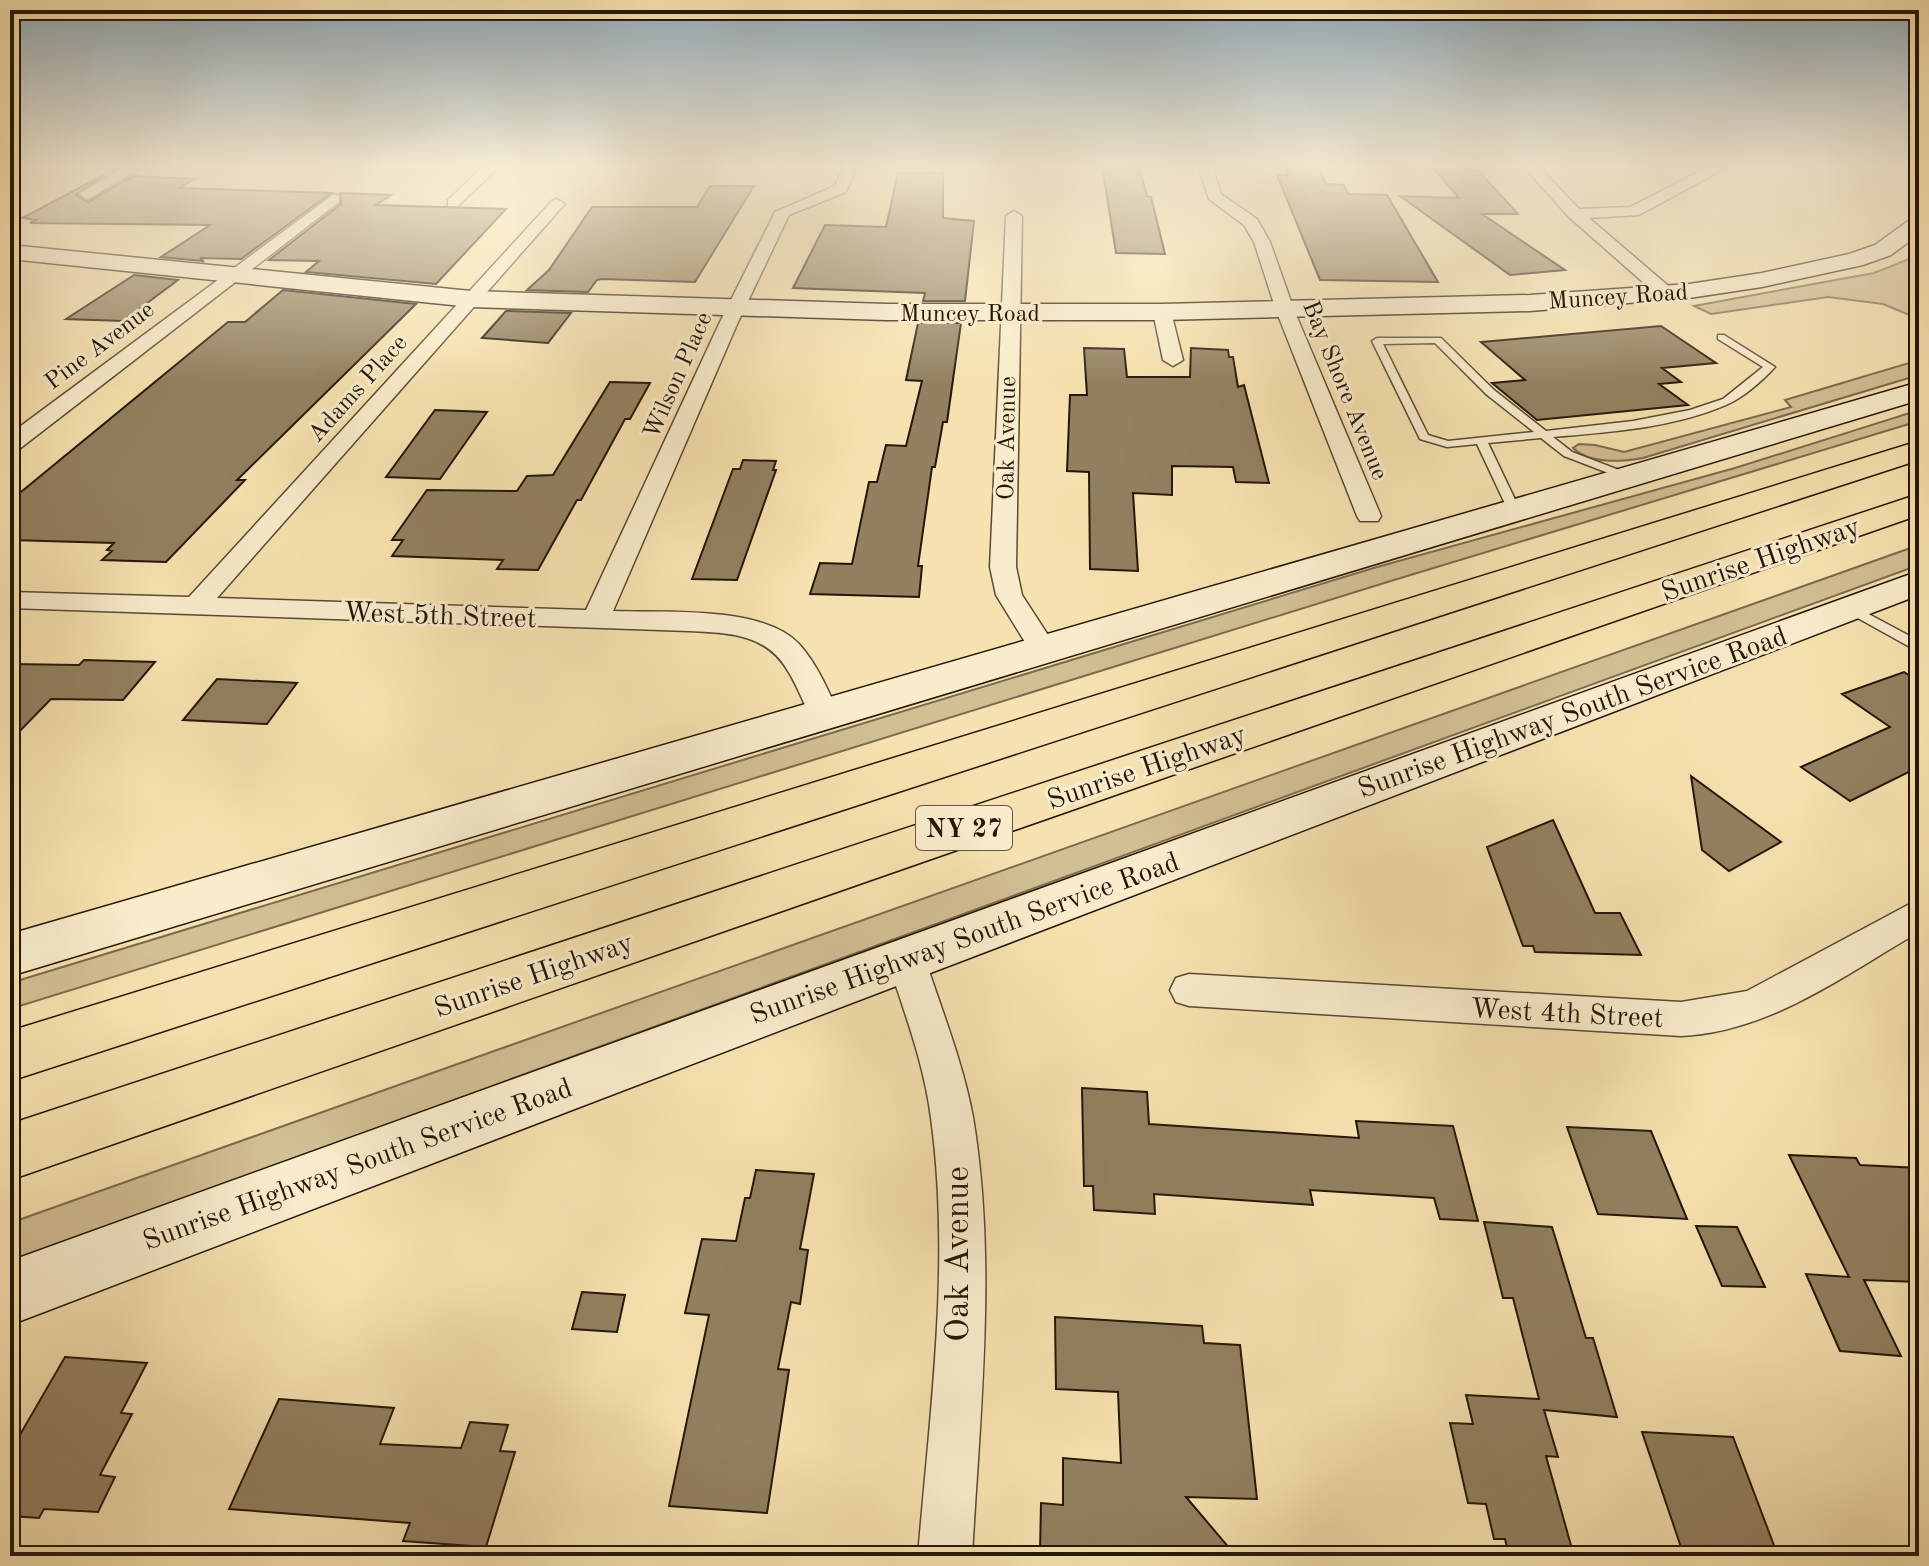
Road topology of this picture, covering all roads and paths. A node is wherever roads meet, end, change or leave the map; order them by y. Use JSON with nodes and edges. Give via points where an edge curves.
{"nodes":[{"id":1,"x":284,"y":237,"type":"edge"},
{"id":2,"x":527,"y":237,"type":"edge"},
{"id":3,"x":770,"y":237,"type":"edge"},
{"id":4,"x":1013,"y":237,"type":"edge"},
{"id":5,"x":1259,"y":237,"type":"edge"},
{"id":6,"x":1602,"y":237,"type":"edge"},
{"id":7,"x":1901,"y":237,"type":"edge"},
{"id":8,"x":11,"y":253,"type":"edge"},
{"id":9,"x":231,"y":277,"type":"junction"},
{"id":10,"x":1667,"y":294,"type":"junction"},
{"id":11,"x":471,"y":299,"type":"junction"},
{"id":12,"x":735,"y":308,"type":"junction"},
{"id":13,"x":1285,"y":310,"type":"junction"},
{"id":14,"x":1162,"y":312,"type":"junction"},
{"id":15,"x":1009,"y":313,"type":"junction"},
{"id":16,"x":1721,"y":337,"type":"dead end"},
{"id":17,"x":1173,"y":360,"type":"dead end"},
{"id":18,"x":1919,"y":391,"type":"edge"},
{"id":19,"x":1544,"y":434,"type":"junction"},
{"id":20,"x":1481,"y":440,"type":"junction"},
{"id":21,"x":10,"y":445,"type":"edge"},
{"id":22,"x":1919,"y":450,"type":"edge"},
{"id":23,"x":1628,"y":477,"type":"junction"},
{"id":24,"x":1919,"y":504,"type":"edge"},
{"id":25,"x":1514,"y":510,"type":"junction"},
{"id":26,"x":1369,"y":516,"type":"dead end"},
{"id":27,"x":1919,"y":582,"type":"edge"},
{"id":28,"x":10,"y":600,"type":"edge"},
{"id":29,"x":196,"y":606,"type":"junction"},
{"id":30,"x":1850,"y":608,"type":"junction"},
{"id":31,"x":596,"y":619,"type":"junction"},
{"id":32,"x":1917,"y":646,"type":"edge"},
{"id":33,"x":1043,"y":649,"type":"junction"},
{"id":34,"x":824,"y":714,"type":"junction"},
{"id":35,"x":1919,"y":914,"type":"edge"},
{"id":36,"x":10,"y":955,"type":"edge"},
{"id":37,"x":906,"y":959,"type":"junction"},
{"id":38,"x":1189,"y":990,"type":"dead end"},
{"id":39,"x":10,"y":1056,"type":"edge"},
{"id":40,"x":10,"y":1152,"type":"edge"},
{"id":41,"x":10,"y":1293,"type":"edge"},
{"id":42,"x":945,"y":1556,"type":"edge"}],
"edges":[{"from":1,"to":9,"type":"street","name":"Pine Avenue"},
{"from":2,"to":11,"type":"street","name":"Adams Place"},
{"from":3,"to":12,"type":"street","name":"Wilson Place"},
{"from":4,"to":15,"type":"street","name":"Oak Avenue"},
{"from":5,"to":13,"type":"street","name":"Bay Shore Avenue"},
{"from":6,"to":10,"type":"street"},
{"from":7,"to":10,"type":"main road","name":"Muncey Road","via":[[1883,250],[1842,263]]},
{"from":8,"to":9,"type":"main road","name":"Muncey Road"},
{"from":9,"to":11,"type":"main road","name":"Muncey Road"},
{"from":9,"to":21,"type":"street","name":"Pine Avenue"},
{"from":10,"to":13,"type":"main road","name":"Muncey Road"},
{"from":11,"to":12,"type":"main road","name":"Muncey Road"},
{"from":11,"to":29,"type":"street","name":"Adams Place"},
{"from":12,"to":15,"type":"main road","name":"Muncey Road"},
{"from":12,"to":31,"type":"street","name":"Wilson Place"},
{"from":13,"to":14,"type":"main road","name":"Muncey Road"},
{"from":13,"to":26,"type":"street","name":"Bay Shore Avenue"},
{"from":14,"to":15,"type":"main road","name":"Muncey Road"},
{"from":14,"to":17,"type":"street"},
{"from":15,"to":33,"type":"street","name":"Oak Avenue","via":[[1003,567],[1009,595]]},
{"from":16,"to":19,"type":"lane","via":[[1770,367],[1722,403],[1657,419]]},
{"from":18,"to":23,"type":"main road"},
{"from":19,"to":20,"type":"lane"},
{"from":19,"to":20,"type":"lane","via":[[1490,392],[1438,340],[1377,341],[1424,437],[1447,444]]},
{"from":19,"to":23,"type":"lane","via":[[1568,454]]},
{"from":20,"to":25,"type":"lane"},
{"from":22,"to":39,"type":"highway","name":"Sunrise Highway","number":"NY 27"},
{"from":23,"to":25,"type":"main road"},
{"from":24,"to":40,"type":"highway","name":"Sunrise Highway","number":"NY 27"},
{"from":25,"to":33,"type":"main road"},
{"from":27,"to":30,"type":"main road","name":"Sunrise Highway South Service Road"},
{"from":28,"to":29,"type":"street","name":"West 5th Street"},
{"from":29,"to":31,"type":"street","name":"West 5th Street"},
{"from":30,"to":32,"type":"lane"},
{"from":30,"to":37,"type":"main road","name":"Sunrise Highway South Service Road"},
{"from":31,"to":34,"type":"street","name":"West 5th Street","via":[[716,624],[769,633],[792,650]]},
{"from":33,"to":34,"type":"main road"},
{"from":34,"to":36,"type":"main road"},
{"from":35,"to":38,"type":"street","name":"West 4th Street","via":[[1759,1004],[1710,1018]]},
{"from":37,"to":41,"type":"main road","name":"Sunrise Highway South Service Road"},
{"from":37,"to":42,"type":"street","name":"Oak Avenue","via":[[943,1078],[960,1197],[961,1302]]}]}
